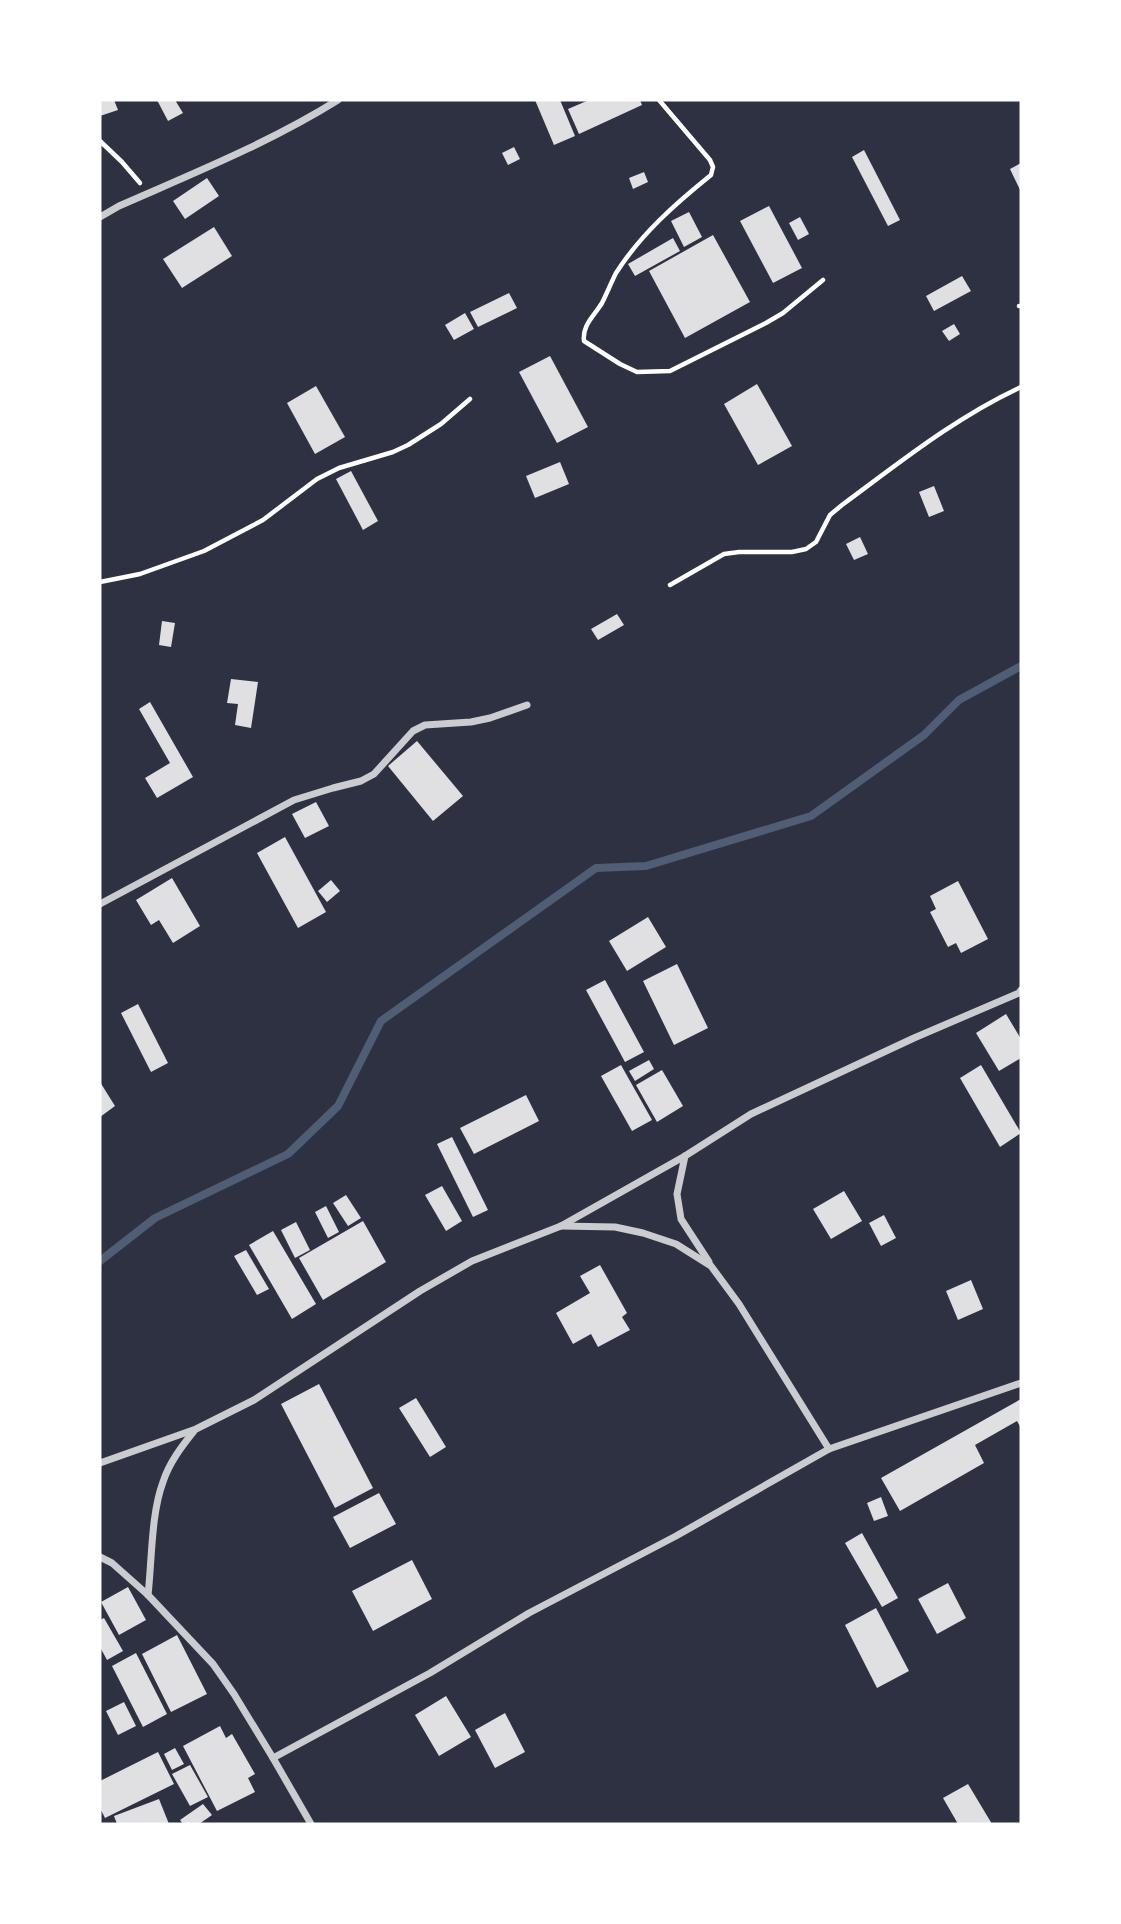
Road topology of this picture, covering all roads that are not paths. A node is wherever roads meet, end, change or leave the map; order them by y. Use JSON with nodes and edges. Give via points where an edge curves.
{"nodes":[{"id":1,"x":338,"y":100,"type":"edge"},
{"id":2,"x":100,"y":217,"type":"edge"},
{"id":3,"x":527,"y":705,"type":"dead end"},
{"id":4,"x":100,"y":904,"type":"edge"},
{"id":5,"x":1020,"y":994,"type":"edge"},
{"id":6,"x":685,"y":1156,"type":"junction"},
{"id":7,"x":561,"y":1226,"type":"junction"},
{"id":8,"x":711,"y":1266,"type":"junction"},
{"id":9,"x":1021,"y":1382,"type":"edge"},
{"id":10,"x":196,"y":1429,"type":"junction"},
{"id":11,"x":830,"y":1449,"type":"junction"},
{"id":12,"x":100,"y":1463,"type":"edge"},
{"id":13,"x":100,"y":1557,"type":"edge"},
{"id":14,"x":148,"y":1595,"type":"junction"},
{"id":15,"x":273,"y":1758,"type":"junction"},
{"id":16,"x":311,"y":1824,"type":"edge"}],
"edges":[{"from":1,"to":2,"type":"street","via":[[254,147]]},
{"from":3,"to":4,"type":"street","via":[[490,719],[425,725],[362,781],[294,800]]},
{"from":5,"to":6,"type":"street","via":[[751,1114]]},
{"from":6,"to":7,"type":"street"},
{"from":6,"to":8,"type":"street","via":[[677,1194],[681,1219]]},
{"from":7,"to":8,"type":"street","via":[[615,1227],[643,1233],[676,1244]]},
{"from":7,"to":10,"type":"street","via":[[472,1261],[254,1400]]},
{"from":8,"to":11,"type":"street"},
{"from":9,"to":11,"type":"street"},
{"from":10,"to":12,"type":"street"},
{"from":10,"to":14,"type":"street","via":[[163,1480]]},
{"from":11,"to":15,"type":"street"},
{"from":13,"to":14,"type":"street"},
{"from":14,"to":15,"type":"street","via":[[213,1664]]},
{"from":15,"to":16,"type":"street"}]}
